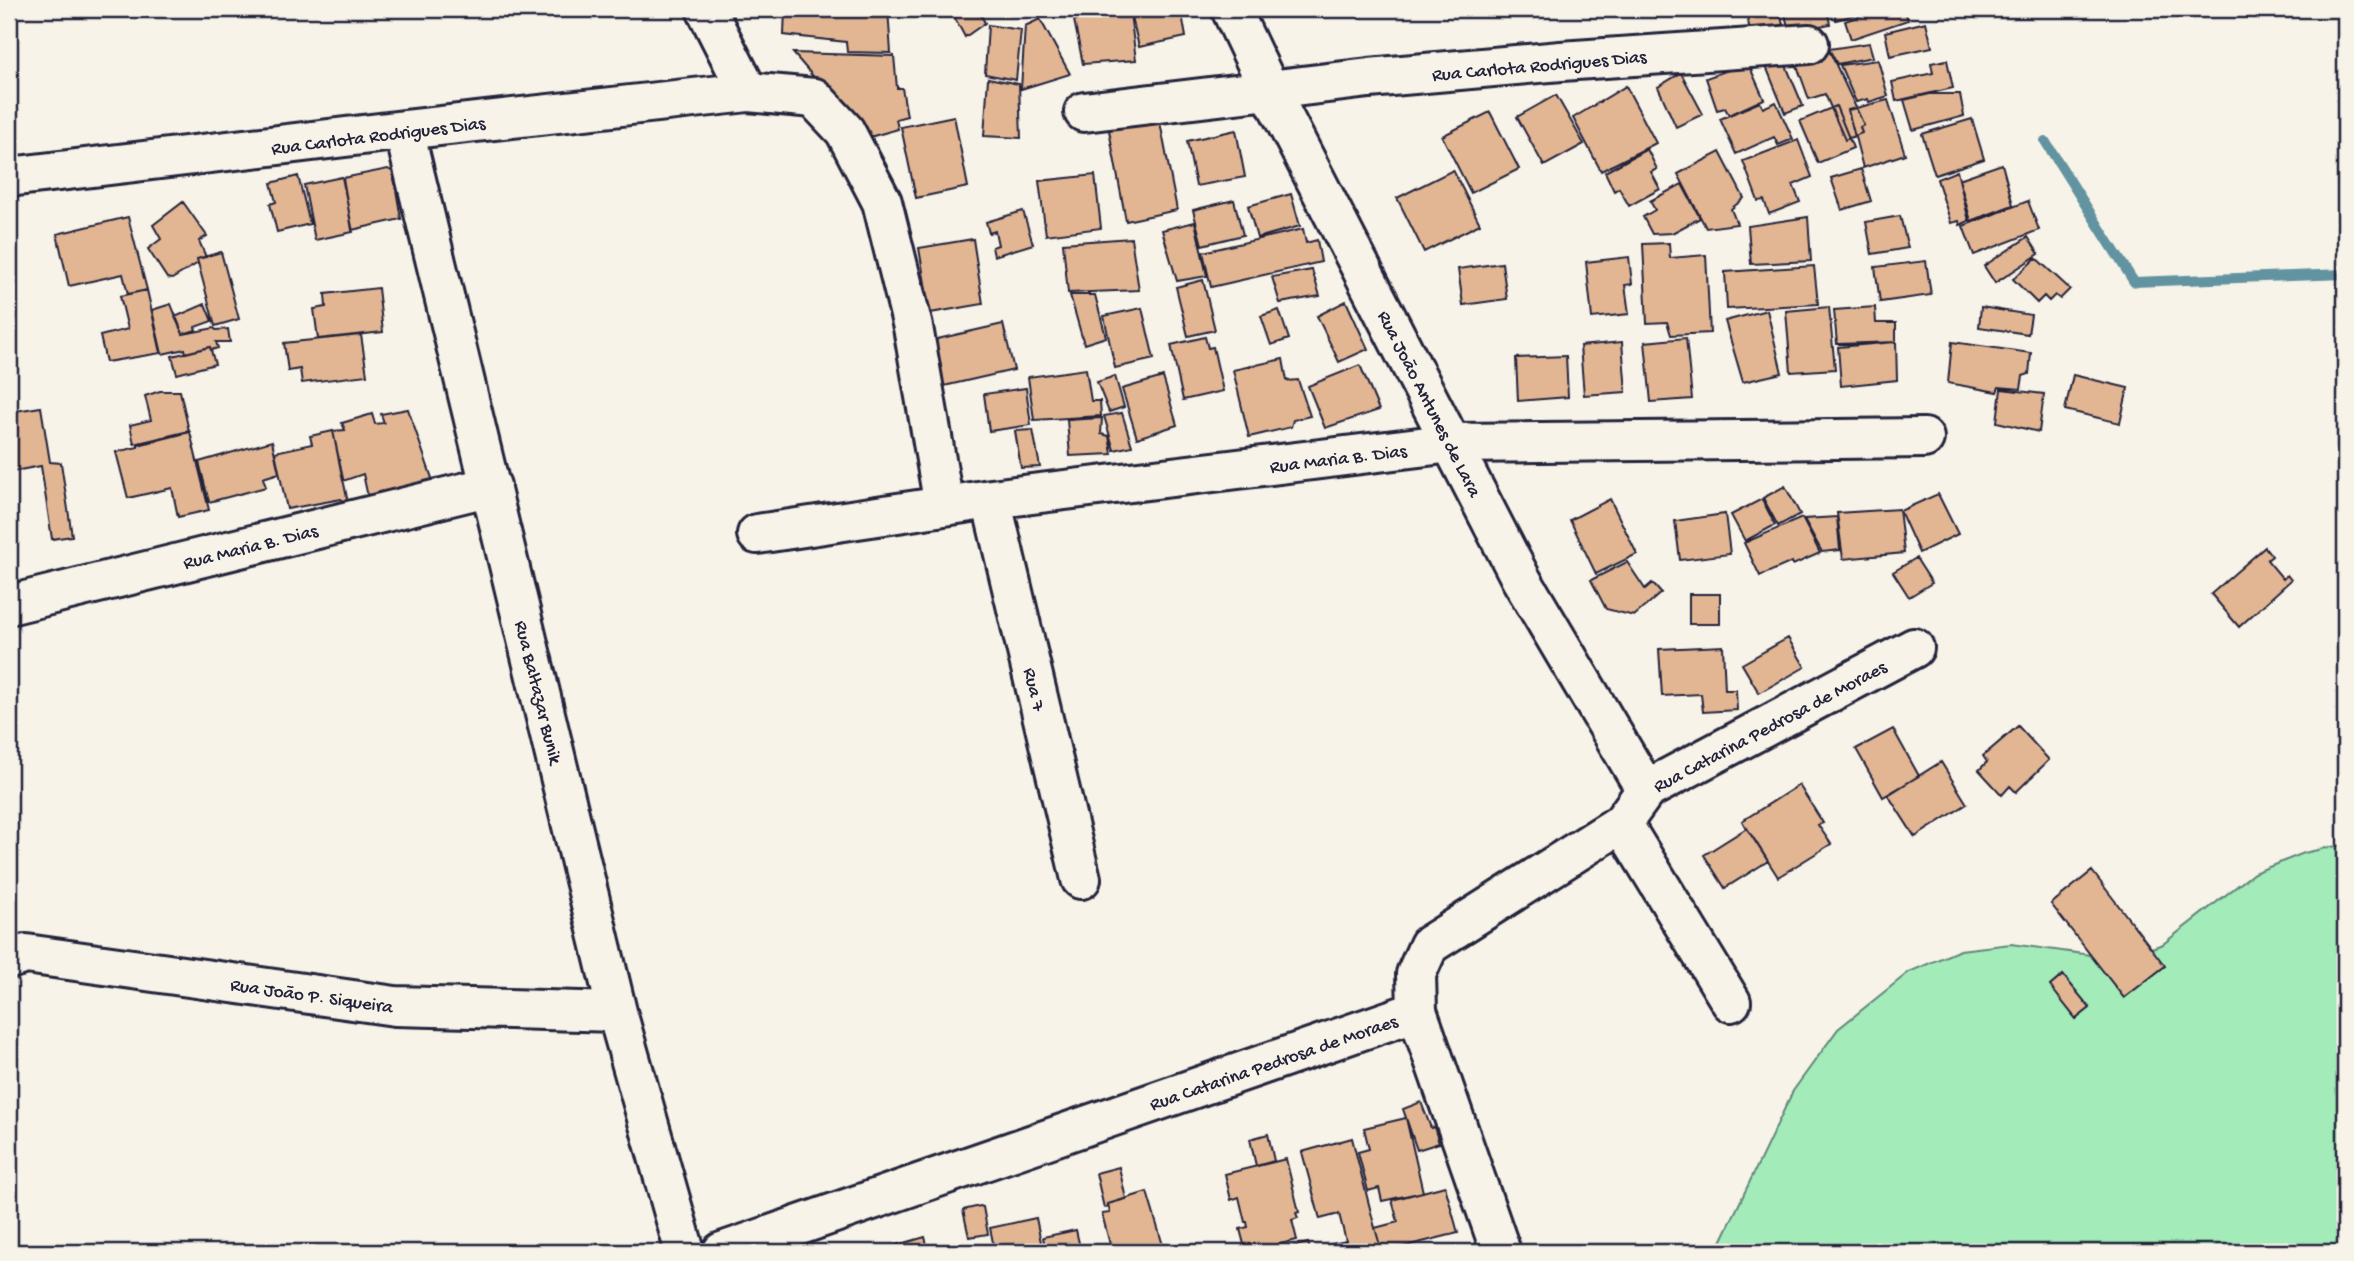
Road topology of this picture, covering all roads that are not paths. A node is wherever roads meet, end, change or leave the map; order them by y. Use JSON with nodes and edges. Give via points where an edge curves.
{"nodes":[{"id":1,"x":706,"y":9,"type":"edge"},
{"id":2,"x":1231,"y":9,"type":"edge"},
{"id":3,"x":1809,"y":44,"type":"dead end"},
{"id":4,"x":1270,"y":91,"type":"junction"},
{"id":5,"x":748,"y":92,"type":"junction"},
{"id":6,"x":1084,"y":112,"type":"dead end"},
{"id":7,"x":404,"y":130,"type":"junction"},
{"id":8,"x":9,"y":177,"type":"edge"},
{"id":9,"x":1924,"y":438,"type":"dead end"},
{"id":10,"x":1452,"y":443,"type":"junction"},
{"id":11,"x":491,"y":486,"type":"junction"},
{"id":12,"x":991,"y":499,"type":"junction"},
{"id":13,"x":944,"y":506,"type":"junction"},
{"id":14,"x":757,"y":534,"type":"dead end"},
{"id":15,"x":9,"y":605,"type":"edge"},
{"id":16,"x":1914,"y":648,"type":"dead end"},
{"id":17,"x":1646,"y":790,"type":"junction"},
{"id":18,"x":1622,"y":823,"type":"junction"},
{"id":19,"x":1082,"y":879,"type":"dead end"},
{"id":20,"x":9,"y":959,"type":"edge"},
{"id":21,"x":1731,"y":1002,"type":"dead end"},
{"id":22,"x":1417,"y":1011,"type":"junction"},
{"id":23,"x":617,"y":1013,"type":"junction"},
{"id":24,"x":685,"y":1252,"type":"edge"},
{"id":25,"x":722,"y":1252,"type":"edge"},
{"id":26,"x":1501,"y":1252,"type":"edge"}],
"edges":[{"from":1,"to":5,"type":"street"},
{"from":2,"to":4,"type":"street","name":"Rua João Antunes de Lara"},
{"from":3,"to":4,"type":"street","name":"Rua Carlota Rodrigues Dias","via":[[1561,61]]},
{"from":4,"to":6,"type":"street","name":"Rua Carlota Rodrigues Dias"},
{"from":4,"to":10,"type":"street","name":"Rua João Antunes de Lara"},
{"from":5,"to":7,"type":"street","name":"Rua Carlota Rodrigues Dias"},
{"from":5,"to":13,"type":"street","name":"Rua Carlota Rodrigues Dias","via":[[814,99],[845,131],[881,202],[913,327]]},
{"from":7,"to":8,"type":"street","name":"Rua Carlota Rodrigues Dias"},
{"from":7,"to":11,"type":"street","name":"Rua Baltazar Bunik"},
{"from":9,"to":10,"type":"street","name":"Rua Maria B. Dias"},
{"from":10,"to":12,"type":"street","name":"Rua Maria B. Dias"},
{"from":10,"to":17,"type":"street","name":"Rua João Antunes de Lara","via":[[1521,579]]},
{"from":11,"to":15,"type":"street","name":"Rua Maria B. Dias"},
{"from":11,"to":23,"type":"street","name":"Rua Baltazar Bunik"},
{"from":12,"to":13,"type":"street","name":"Rua Maria B. Dias"},
{"from":12,"to":19,"type":"street","name":"Rua 7"},
{"from":13,"to":14,"type":"street","name":"Rua Maria B. Dias"},
{"from":16,"to":17,"type":"street","name":"Rua Catarina Pedrosa de Moraes"},
{"from":17,"to":18,"type":"street","name":"Rua Catarina Pedrosa de Moraes"},
{"from":18,"to":21,"type":"street"},
{"from":18,"to":22,"type":"street","name":"Rua Catarina Pedrosa de Moraes","via":[[1429,945],[1416,974]]},
{"from":20,"to":23,"type":"street","name":"Rua João P. Siqueira","via":[[26,954],[395,1006]]},
{"from":22,"to":25,"type":"street","name":"Rua Catarina Pedrosa de Moraes"},
{"from":22,"to":26,"type":"street"},
{"from":23,"to":24,"type":"street","name":"Rua Baltazar Bunik"}]}
